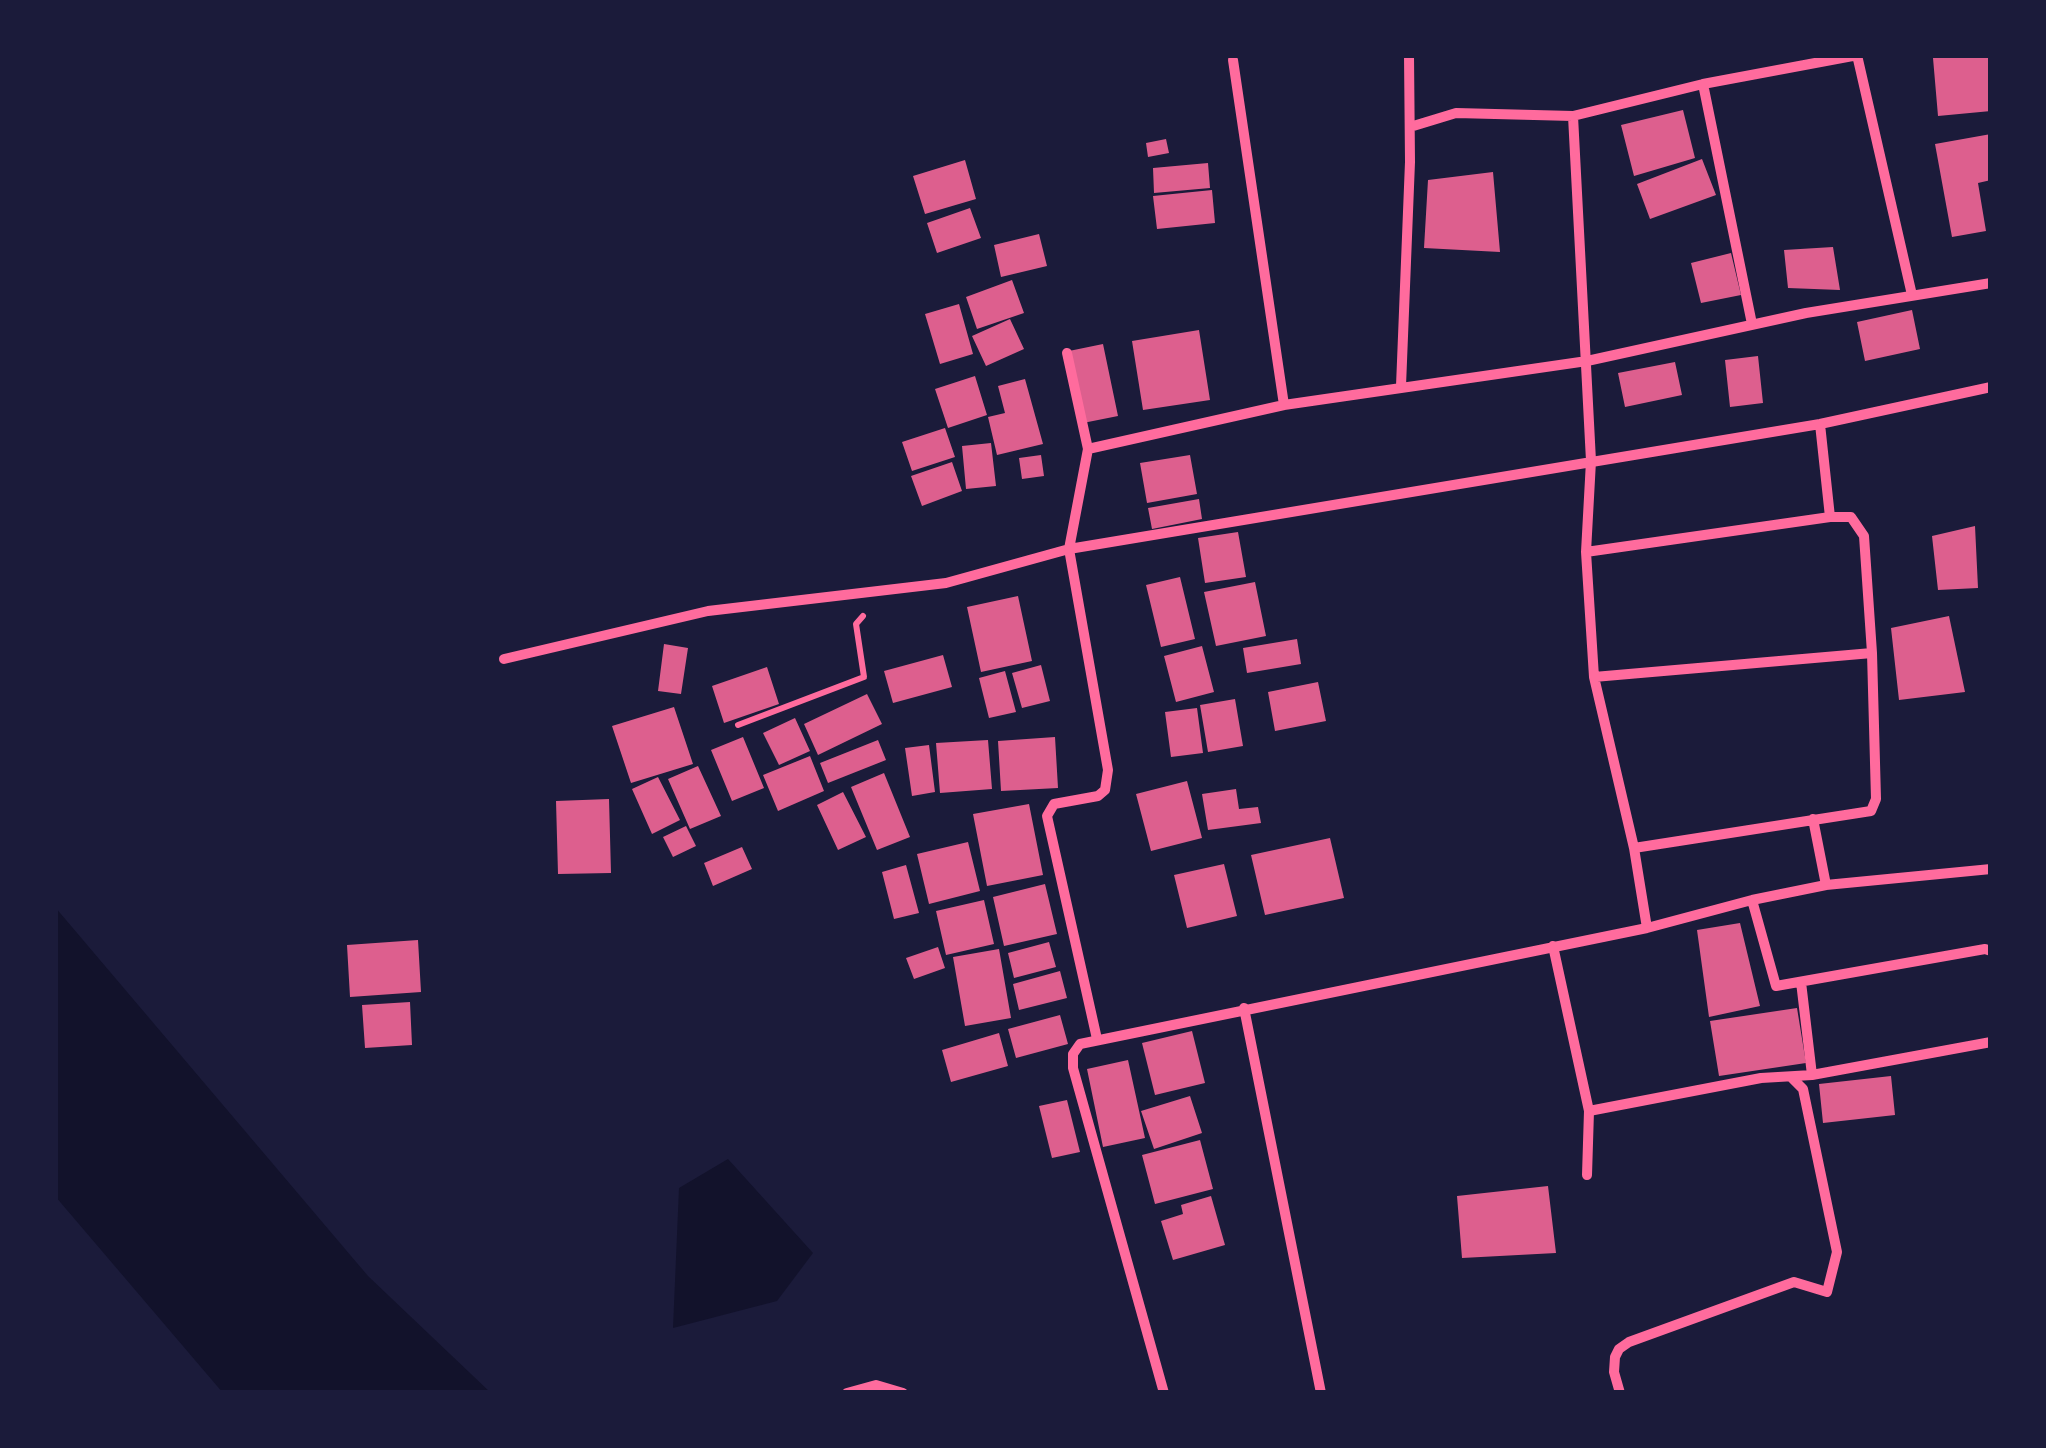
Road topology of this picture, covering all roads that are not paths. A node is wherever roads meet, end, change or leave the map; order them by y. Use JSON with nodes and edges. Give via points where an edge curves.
{"nodes":[{"id":1,"x":1409,"y":55,"type":"edge"},
{"id":2,"x":1858,"y":55,"type":"edge"},
{"id":3,"x":1234,"y":60,"type":"dead end"},
{"id":4,"x":1703,"y":84,"type":"junction"},
{"id":5,"x":1573,"y":116,"type":"junction"},
{"id":6,"x":1410,"y":127,"type":"junction"},
{"id":7,"x":1991,"y":283,"type":"edge"},
{"id":8,"x":1912,"y":295,"type":"junction"},
{"id":9,"x":1752,"y":324,"type":"junction"},
{"id":10,"x":1067,"y":353,"type":"dead end"},
{"id":11,"x":1587,"y":361,"type":"junction"},
{"id":12,"x":1401,"y":386,"type":"junction"},
{"id":13,"x":1991,"y":387,"type":"edge"},
{"id":14,"x":1284,"y":405,"type":"junction"},
{"id":15,"x":1820,"y":424,"type":"junction"},
{"id":16,"x":1088,"y":449,"type":"junction"},
{"id":17,"x":1591,"y":461,"type":"junction"},
{"id":18,"x":1830,"y":518,"type":"junction"},
{"id":19,"x":1068,"y":548,"type":"junction"},
{"id":20,"x":1586,"y":552,"type":"junction"},
{"id":21,"x":1872,"y":653,"type":"junction"},
{"id":22,"x":504,"y":659,"type":"dead end"},
{"id":23,"x":1594,"y":678,"type":"junction"},
{"id":24,"x":1813,"y":819,"type":"junction"},
{"id":25,"x":1634,"y":848,"type":"junction"},
{"id":26,"x":1991,"y":869,"type":"edge"},
{"id":27,"x":1826,"y":884,"type":"junction"},
{"id":28,"x":1752,"y":900,"type":"junction"},
{"id":29,"x":1646,"y":928,"type":"junction"},
{"id":30,"x":1553,"y":946,"type":"junction"},
{"id":31,"x":1991,"y":951,"type":"edge"},
{"id":32,"x":1801,"y":982,"type":"junction"},
{"id":33,"x":1244,"y":1008,"type":"junction"},
{"id":34,"x":1096,"y":1039,"type":"junction"},
{"id":35,"x":1991,"y":1042,"type":"edge"},
{"id":36,"x":1812,"y":1075,"type":"junction"},
{"id":37,"x":1792,"y":1078,"type":"junction"},
{"id":38,"x":1589,"y":1111,"type":"junction"},
{"id":39,"x":1587,"y":1175,"type":"dead end"},
{"id":40,"x":846,"y":1393,"type":"edge"},
{"id":41,"x":903,"y":1393,"type":"edge"},
{"id":42,"x":1164,"y":1393,"type":"edge"},
{"id":43,"x":1322,"y":1393,"type":"edge"},
{"id":44,"x":1620,"y":1393,"type":"edge"}],
"edges":[{"from":1,"to":6,"type":"street"},
{"from":2,"to":4,"type":"street"},
{"from":2,"to":8,"type":"street"},
{"from":3,"to":14,"type":"street"},
{"from":4,"to":5,"type":"street"},
{"from":4,"to":9,"type":"street"},
{"from":5,"to":6,"type":"street","via":[[1456,113]]},
{"from":5,"to":11,"type":"street"},
{"from":6,"to":12,"type":"street"},
{"from":7,"to":8,"type":"street"},
{"from":8,"to":9,"type":"street"},
{"from":9,"to":11,"type":"street"},
{"from":10,"to":16,"type":"street"},
{"from":11,"to":12,"type":"street"},
{"from":11,"to":17,"type":"street"},
{"from":12,"to":14,"type":"street"},
{"from":13,"to":15,"type":"street"},
{"from":14,"to":16,"type":"street"},
{"from":15,"to":17,"type":"street"},
{"from":15,"to":18,"type":"street"},
{"from":16,"to":19,"type":"street"},
{"from":17,"to":19,"type":"street"},
{"from":17,"to":20,"type":"street"},
{"from":18,"to":20,"type":"street"},
{"from":18,"to":21,"type":"street","via":[[1851,517],[1864,536]]},
{"from":19,"to":22,"type":"street","via":[[946,583],[708,611]]},
{"from":19,"to":34,"type":"street","via":[[1108,770],[1098,796],[1054,804],[1047,816]]},
{"from":20,"to":23,"type":"street"},
{"from":21,"to":23,"type":"street"},
{"from":21,"to":24,"type":"street","via":[[1876,799],[1870,810]]},
{"from":23,"to":25,"type":"street"},
{"from":24,"to":25,"type":"street"},
{"from":24,"to":27,"type":"street"},
{"from":25,"to":29,"type":"street"},
{"from":26,"to":27,"type":"street"},
{"from":27,"to":28,"type":"street"},
{"from":28,"to":29,"type":"street"},
{"from":28,"to":32,"type":"street","via":[[1776,986]]},
{"from":29,"to":30,"type":"street"},
{"from":30,"to":33,"type":"street"},
{"from":30,"to":38,"type":"street"},
{"from":31,"to":32,"type":"street"},
{"from":32,"to":36,"type":"street"},
{"from":33,"to":34,"type":"street"},
{"from":33,"to":43,"type":"street"},
{"from":34,"to":42,"type":"street","via":[[1080,1044],[1073,1068]]},
{"from":35,"to":36,"type":"street"},
{"from":36,"to":37,"type":"street"},
{"from":37,"to":38,"type":"street"},
{"from":37,"to":44,"type":"street","via":[[1804,1089],[1837,1252],[1827,1292],[1794,1282],[1629,1342],[1616,1358]]},
{"from":38,"to":39,"type":"street"},
{"from":40,"to":41,"type":"street","via":[[876,1386]]}]}
